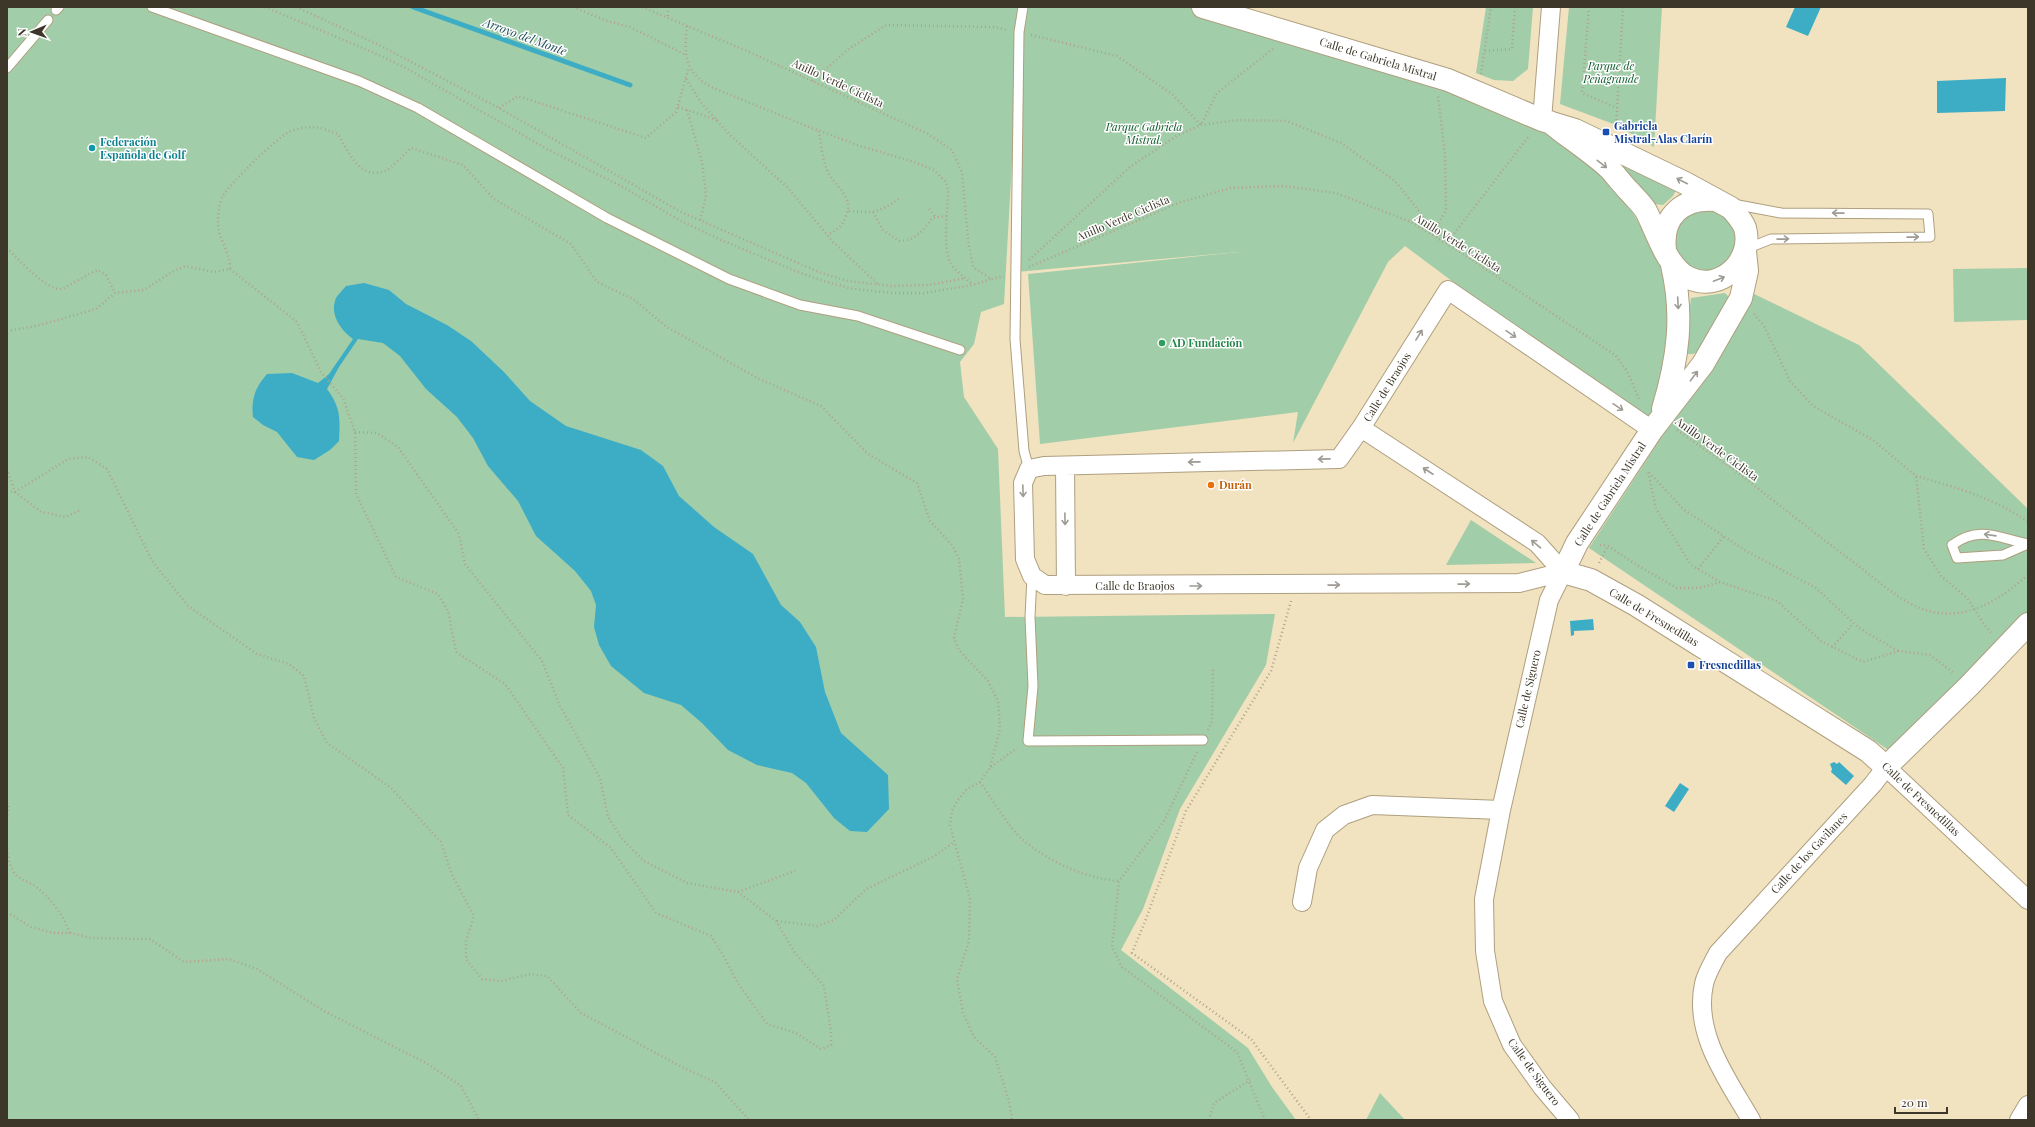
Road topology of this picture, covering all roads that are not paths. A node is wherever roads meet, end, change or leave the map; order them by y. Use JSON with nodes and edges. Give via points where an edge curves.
{"nodes":[{"id":1,"x":152,"y":7,"type":"edge"},
{"id":2,"x":1023,"y":7,"type":"edge"},
{"id":3,"x":1203,"y":7,"type":"edge"},
{"id":4,"x":1551,"y":7,"type":"edge"},
{"id":5,"x":48,"y":20,"type":"dead end"},
{"id":6,"x":7,"y":68,"type":"edge"},
{"id":7,"x":1546,"y":121,"type":"junction"},
{"id":8,"x":1718,"y":201,"type":"junction"},
{"id":9,"x":1745,"y":250,"type":"junction"},
{"id":10,"x":1669,"y":257,"type":"junction"},
{"id":11,"x":960,"y":350,"type":"dead end"},
{"id":12,"x":1656,"y":424,"type":"junction"},
{"id":13,"x":1361,"y":428,"type":"junction"},
{"id":14,"x":1064,"y":466,"type":"junction"},
{"id":15,"x":1028,"y":469,"type":"junction"},
{"id":16,"x":2028,"y":544,"type":"edge"},
{"id":17,"x":1563,"y":572,"type":"junction"},
{"id":18,"x":1032,"y":576,"type":"junction"},
{"id":19,"x":1066,"y":586,"type":"junction"},
{"id":20,"x":2028,"y":624,"type":"edge"},
{"id":21,"x":1203,"y":740,"type":"road end"},
{"id":22,"x":1886,"y":767,"type":"junction"},
{"id":23,"x":1501,"y":810,"type":"junction"},
{"id":24,"x":2028,"y":900,"type":"edge"},
{"id":25,"x":1302,"y":902,"type":"dead end"},
{"id":26,"x":2028,"y":1105,"type":"edge"},
{"id":27,"x":1570,"y":1120,"type":"edge"},
{"id":28,"x":1751,"y":1120,"type":"edge"},
{"id":29,"x":2019,"y":1120,"type":"edge"}],
"edges":[{"from":1,"to":11,"type":"lane","via":[[359,81],[418,108],[607,218],[729,279],[800,305],[858,316]]},
{"from":2,"to":15,"type":"lane","via":[[1019,32],[1015,339],[1024,451]]},
{"from":3,"to":7,"type":"street","name":"Calle de Gabriela Mistral","via":[[1435,76]]},
{"from":4,"to":7,"type":"street"},
{"from":5,"to":6,"type":"lane"},
{"from":8,"to":7,"type":"street","name":"Calle de Gabriela Mistral","one_way":true,"via":[[1575,130]]},
{"from":7,"to":10,"type":"street","name":"Calle de Gabriela Mistral","one_way":true,"via":[[1609,169],[1644,208]]},
{"from":8,"to":9,"type":"street","name":"Calle de Gabriela Mistral","via":[[1731,208],[1744,226],[1747,237]]},
{"from":9,"to":8,"type":"lane","one_way":true,"via":[[1771,239],[1930,237],[1928,214],[1780,213]]},
{"from":8,"to":10,"type":"street","name":"Calle de Gabriela Mistral","via":[[1695,200],[1676,211],[1666,229]]},
{"from":10,"to":9,"type":"street","name":"Calle de Gabriela Mistral","one_way":true,"via":[[1680,273],[1690,279],[1701,282],[1713,281],[1733,271],[1741,262]]},
{"from":12,"to":9,"type":"street","name":"Calle de Gabriela Mistral","one_way":true,"via":[[1703,364],[1741,298],[1747,271]]},
{"from":10,"to":12,"type":"street","name":"Calle de Gabriela Mistral","one_way":true,"via":[[1677,288],[1678,350],[1672,378]]},
{"from":13,"to":12,"type":"street","name":"Calle de Braojos","one_way":true,"via":[[1448,290]]},
{"from":12,"to":17,"type":"street","name":"Calle de Gabriela Mistral","via":[[1577,543]]},
{"from":13,"to":14,"type":"street","name":"Calle de Braojos","one_way":true,"via":[[1339,459]]},
{"from":17,"to":13,"type":"street","one_way":true,"via":[[1537,543]]},
{"from":14,"to":15,"type":"street","name":"Calle de Braojos"},
{"from":14,"to":19,"type":"street","one_way":true},
{"from":15,"to":18,"type":"street","one_way":true,"via":[[1023,484],[1025,559]]},
{"from":16,"to":16,"type":"lane","one_way":true,"via":[[1979,533],[1962,538],[1952,545],[1957,558],[1963,558],[2003,555]]},
{"from":19,"to":17,"type":"street","name":"Calle de Braojos","one_way":true,"via":[[1519,583]]},
{"from":17,"to":22,"type":"street","name":"Calle de Fresnedillas","via":[[1591,580],[1636,605],[1868,751]]},
{"from":17,"to":23,"type":"street","name":"Calle de Siguero","via":[[1548,600]]},
{"from":18,"to":19,"type":"street","name":"Calle de Braojos","via":[[1045,585]]},
{"from":18,"to":21,"type":"lane","via":[[1030,617],[1033,686],[1028,741]]},
{"from":20,"to":22,"type":"street","name":"Calle de los Gavilanes"},
{"from":22,"to":24,"type":"street","name":"Calle de Fresnedillas"},
{"from":22,"to":28,"type":"street","name":"Calle de los Gavilanes","via":[[1718,953],[1704,984],[1702,1018],[1714,1055]]},
{"from":23,"to":25,"type":"street","via":[[1372,805],[1344,815],[1325,830],[1308,868]]},
{"from":23,"to":27,"type":"street","name":"Calle de Siguero","via":[[1484,899],[1484,951],[1493,1001],[1512,1045]]},
{"from":26,"to":29,"type":"street"}]}
